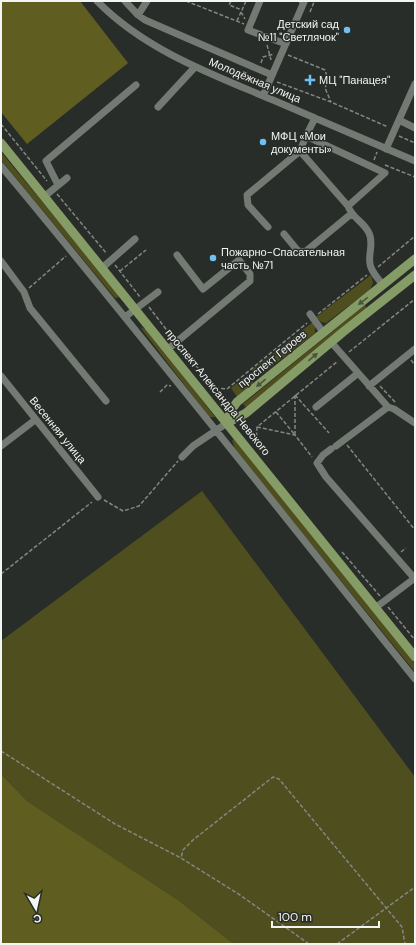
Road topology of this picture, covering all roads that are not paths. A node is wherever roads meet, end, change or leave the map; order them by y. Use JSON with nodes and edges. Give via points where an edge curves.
{"nodes":[{"id":1,"x":97,"y":1,"type":"edge"},
{"id":2,"x":125,"y":1,"type":"edge"},
{"id":3,"x":147,"y":1,"type":"edge"},
{"id":4,"x":260,"y":1,"type":"edge"},
{"id":5,"x":302,"y":1,"type":"edge"},
{"id":6,"x":138,"y":15,"type":"junction"},
{"id":7,"x":286,"y":44,"type":"junction"},
{"id":8,"x":196,"y":67,"type":"junction"},
{"id":9,"x":271,"y":77,"type":"junction"},
{"id":10,"x":415,"y":84,"type":"edge"},
{"id":11,"x":136,"y":85,"type":"dead end"},
{"id":12,"x":263,"y":96,"type":"junction"},
{"id":13,"x":158,"y":107,"type":"dead end"},
{"id":14,"x":315,"y":118,"type":"junction"},
{"id":15,"x":399,"y":120,"type":"junction"},
{"id":16,"x":415,"y":128,"type":"edge"},
{"id":17,"x":306,"y":136,"type":"junction"},
{"id":18,"x":1,"y":143,"type":"edge"},
{"id":19,"x":386,"y":149,"type":"junction"},
{"id":20,"x":300,"y":151,"type":"junction"},
{"id":21,"x":415,"y":161,"type":"edge"},
{"id":22,"x":1,"y":166,"type":"edge"},
{"id":23,"x":67,"y":178,"type":"dead end"},
{"id":24,"x":58,"y":185,"type":"junction"},
{"id":25,"x":45,"y":196,"type":"junction"},
{"id":26,"x":348,"y":206,"type":"junction"},
{"id":27,"x":351,"y":214,"type":"junction"},
{"id":28,"x":268,"y":227,"type":"dead end"},
{"id":29,"x":284,"y":234,"type":"dead end"},
{"id":30,"x":135,"y":239,"type":"dead end"},
{"id":31,"x":177,"y":255,"type":"dead end"},
{"id":32,"x":415,"y":259,"type":"edge"},
{"id":33,"x":1,"y":261,"type":"edge"},
{"id":34,"x":102,"y":268,"type":"junction"},
{"id":35,"x":415,"y":275,"type":"edge"},
{"id":36,"x":383,"y":285,"type":"junction"},
{"id":37,"x":158,"y":292,"type":"dead end"},
{"id":38,"x":136,"y":309,"type":"junction"},
{"id":39,"x":311,"y":316,"type":"road end"},
{"id":40,"x":125,"y":317,"type":"junction"},
{"id":41,"x":324,"y":332,"type":"junction"},
{"id":42,"x":331,"y":342,"type":"junction"},
{"id":43,"x":415,"y":348,"type":"edge"},
{"id":44,"x":168,"y":349,"type":"junction"},
{"id":45,"x":357,"y":374,"type":"junction"},
{"id":46,"x":1,"y":376,"type":"edge"},
{"id":47,"x":369,"y":386,"type":"junction"},
{"id":48,"x":106,"y":401,"type":"dead end"},
{"id":49,"x":388,"y":407,"type":"junction"},
{"id":50,"x":316,"y":408,"type":"dead end"},
{"id":51,"x":35,"y":420,"type":"junction"},
{"id":52,"x":226,"y":423,"type":"junction"},
{"id":53,"x":415,"y":423,"type":"edge"},
{"id":54,"x":217,"y":430,"type":"junction"},
{"id":55,"x":1,"y":446,"type":"edge"},
{"id":56,"x":182,"y":457,"type":"road end"},
{"id":57,"x":98,"y":497,"type":"road end"},
{"id":58,"x":415,"y":578,"type":"edge"},
{"id":59,"x":375,"y":608,"type":"junction"},
{"id":60,"x":415,"y":658,"type":"edge"},
{"id":61,"x":415,"y":679,"type":"edge"}],
"edges":[{"from":1,"to":8,"type":"street","name":"Молодёжная улица","via":[[155,47]]},
{"from":2,"to":6,"type":"street"},
{"from":3,"to":6,"type":"street"},
{"from":4,"to":7,"type":"street","via":[[248,30]]},
{"from":5,"to":7,"type":"street","via":[[304,2]]},
{"from":6,"to":9,"type":"street"},
{"from":7,"to":9,"type":"street","via":[[278,54]]},
{"from":8,"to":12,"type":"street","name":"Молодёжная улица"},
{"from":8,"to":13,"type":"street"},
{"from":9,"to":12,"type":"street"},
{"from":10,"to":15,"type":"street"},
{"from":11,"to":24,"type":"street","via":[[46,161]]},
{"from":12,"to":14,"type":"street","name":"Молодёжная улица"},
{"from":14,"to":17,"type":"street"},
{"from":14,"to":19,"type":"street","name":"Молодёжная улица"},
{"from":15,"to":16,"type":"street"},
{"from":15,"to":19,"type":"street"},
{"from":17,"to":20,"type":"street"},
{"from":17,"to":26,"type":"street","via":[[385,173]]},
{"from":18,"to":25,"type":"main road","name":"проспект Александра Невского"},
{"from":19,"to":21,"type":"street","name":"Молодёжная улица"},
{"from":20,"to":26,"type":"street"},
{"from":20,"to":28,"type":"street","via":[[247,195],[248,205]]},
{"from":22,"to":40,"type":"street"},
{"from":23,"to":24,"type":"street"},
{"from":24,"to":25,"type":"street"},
{"from":25,"to":34,"type":"main road","name":"проспект Александра Невского"},
{"from":26,"to":27,"type":"street"},
{"from":27,"to":29,"type":"street","via":[[305,252],[298,250]]},
{"from":27,"to":36,"type":"street","via":[[369,232],[369,263]]},
{"from":30,"to":34,"type":"street"},
{"from":31,"to":44,"type":"street","via":[[203,289],[239,260],[250,274],[250,281]]},
{"from":32,"to":36,"type":"main road","name":"проспект Героев"},
{"from":33,"to":48,"type":"street","via":[[24,292],[30,308]]},
{"from":34,"to":38,"type":"main road","name":"проспект Александра Невского"},
{"from":35,"to":42,"type":"main road"},
{"from":36,"to":41,"type":"main road","name":"проспект Героев","one_way":true},
{"from":37,"to":38,"type":"street"},
{"from":38,"to":40,"type":"street"},
{"from":38,"to":44,"type":"main road","name":"проспект Александра Невского"},
{"from":39,"to":41,"type":"street"},
{"from":40,"to":54,"type":"street"},
{"from":41,"to":52,"type":"main road","name":"проспект Героев","one_way":true,"via":[[238,402]]},
{"from":42,"to":45,"type":"street"},
{"from":52,"to":42,"type":"main road","one_way":true,"via":[[246,413]]},
{"from":43,"to":47,"type":"street"},
{"from":44,"to":52,"type":"main road","name":"проспект Александра Невского"},
{"from":45,"to":47,"type":"street"},
{"from":45,"to":50,"type":"street"},
{"from":46,"to":51,"type":"street","name":"Весенняя улица"},
{"from":47,"to":49,"type":"street"},
{"from":49,"to":53,"type":"street"},
{"from":49,"to":58,"type":"street","via":[[323,455],[317,463],[326,477]]},
{"from":51,"to":55,"type":"street"},
{"from":51,"to":57,"type":"street","name":"Весенняя улица"},
{"from":52,"to":54,"type":"street"},
{"from":52,"to":59,"type":"main road","name":"проспект Александра Невского"},
{"from":54,"to":56,"type":"street"},
{"from":54,"to":61,"type":"street"},
{"from":58,"to":59,"type":"street"},
{"from":59,"to":60,"type":"main road","name":"проспект Александра Невского"}]}
